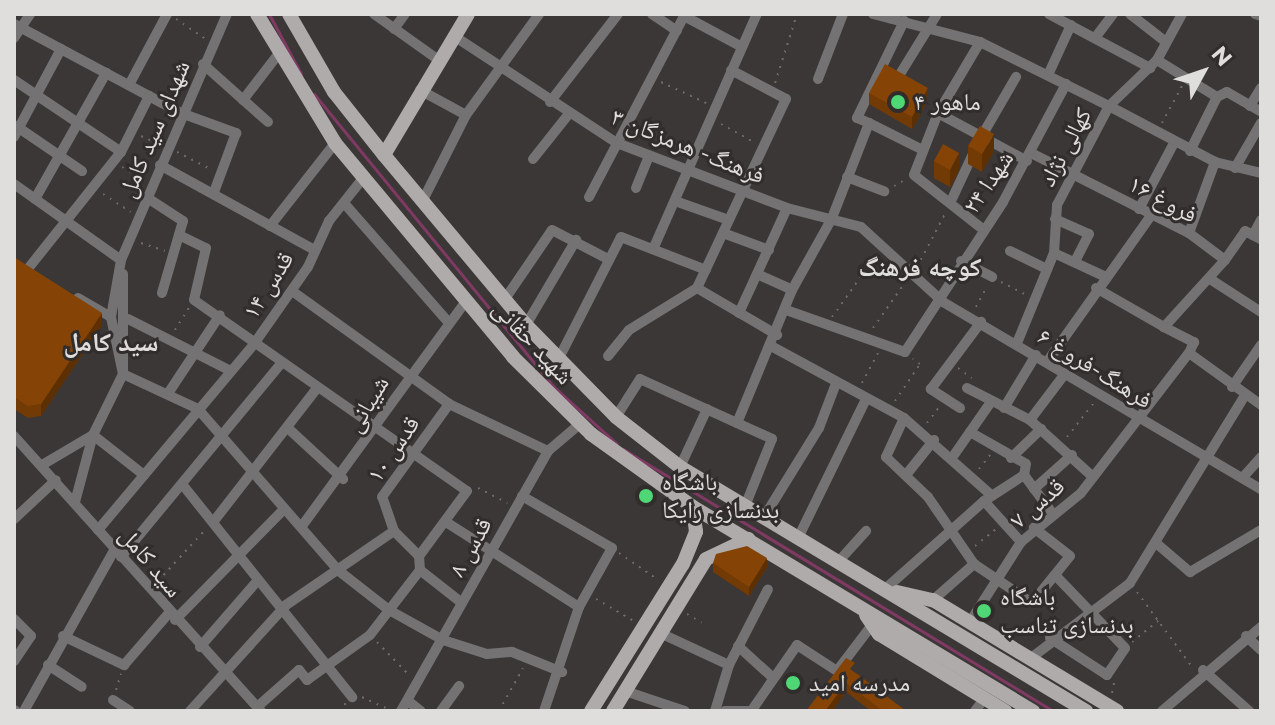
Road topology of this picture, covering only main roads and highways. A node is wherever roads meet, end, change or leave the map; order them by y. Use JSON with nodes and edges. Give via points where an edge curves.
{"nodes":[{"id":1,"x":257,"y":14,"type":"edge"},
{"id":2,"x":289,"y":14,"type":"edge"},
{"id":3,"x":468,"y":14,"type":"edge"},
{"id":4,"x":384,"y":155,"type":"junction"},
{"id":5,"x":693,"y":507,"type":"junction"},
{"id":6,"x":748,"y":539,"type":"junction"},
{"id":7,"x":689,"y":549,"type":"junction"},
{"id":8,"x":706,"y":559,"type":"junction"},
{"id":9,"x":885,"y":589,"type":"junction"},
{"id":10,"x":876,"y":624,"type":"junction"},
{"id":11,"x":980,"y":705,"type":"edge"},
{"id":12,"x":1111,"y":707,"type":"edge"},
{"id":13,"x":591,"y":711,"type":"edge"},
{"id":14,"x":613,"y":711,"type":"edge"},
{"id":15,"x":1005,"y":711,"type":"edge"},
{"id":16,"x":1033,"y":711,"type":"edge"},
{"id":17,"x":1086,"y":711,"type":"edge"}],
"edges":[{"from":1,"to":5,"type":"main road","name":"شهید حقانی","via":[[335,143],[466,301],[581,423]]},
{"from":2,"to":4,"type":"main road","name":"شهید حقانی","via":[[334,92]]},
{"from":3,"to":4,"type":"main road"},
{"from":4,"to":9,"type":"main road","name":"شهید حقانی","via":[[526,325],[616,417],[680,467]]},
{"from":5,"to":6,"type":"main road","name":"شهید حقانی"},
{"from":5,"to":7,"type":"main road","via":[[697,521]]},
{"from":6,"to":8,"type":"main road"},
{"from":6,"to":10,"type":"main road","name":"شهید حقانی"},
{"from":7,"to":8,"type":"main road"},
{"from":7,"to":13,"type":"main road"},
{"from":8,"to":14,"type":"main road"},
{"from":9,"to":12,"type":"main road","name":"شهید حقانی","via":[[933,600]]},
{"from":9,"to":17,"type":"main road","name":"شهید حقانی"},
{"from":10,"to":11,"type":"main road","name":"شهید حقانی"},
{"from":10,"to":16,"type":"main road"},
{"from":11,"to":15,"type":"main road","name":"شهید حقانی"}]}
